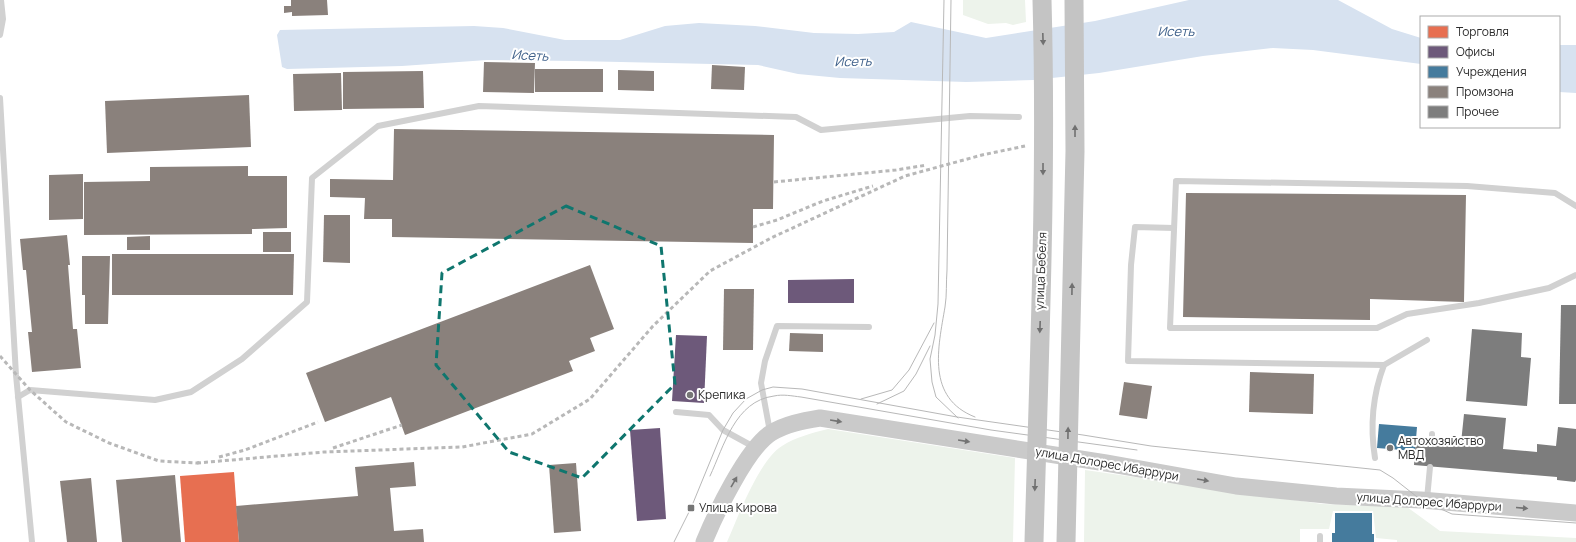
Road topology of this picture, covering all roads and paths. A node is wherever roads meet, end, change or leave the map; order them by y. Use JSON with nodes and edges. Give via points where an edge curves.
{"nodes":[{"id":1,"x":1,"y":0,"type":"edge"},
{"id":2,"x":1042,"y":0,"type":"edge"},
{"id":3,"x":1074,"y":0,"type":"edge"},
{"id":4,"x":1,"y":19,"type":"edge"},
{"id":5,"x":0,"y":35,"type":"edge"},
{"id":6,"x":0,"y":98,"type":"edge"},
{"id":7,"x":1019,"y":117,"type":"dead end"},
{"id":8,"x":1576,"y":206,"type":"edge"},
{"id":9,"x":1174,"y":228,"type":"junction"},
{"id":10,"x":1576,"y":275,"type":"edge"},
{"id":11,"x":869,"y":327,"type":"dead end"},
{"id":12,"x":1427,"y":340,"type":"dead end"},
{"id":13,"x":1384,"y":365,"type":"junction"},
{"id":14,"x":18,"y":397,"type":"junction"},
{"id":15,"x":676,"y":412,"type":"dead end"},
{"id":16,"x":770,"y":433,"type":"junction"},
{"id":17,"x":754,"y":447,"type":"junction"},
{"id":18,"x":1374,"y":458,"type":"dead end"},
{"id":19,"x":1430,"y":467,"type":"dead end"},
{"id":20,"x":1427,"y":501,"type":"junction"},
{"id":21,"x":1576,"y":512,"type":"edge"},
{"id":22,"x":33,"y":541,"type":"edge"},
{"id":23,"x":26,"y":542,"type":"edge"},
{"id":24,"x":704,"y":542,"type":"edge"},
{"id":25,"x":1034,"y":542,"type":"edge"},
{"id":26,"x":1066,"y":542,"type":"edge"}],
"edges":[{"from":1,"to":4,"type":"lane"},
{"from":2,"to":25,"type":"main road","name":"улица Бебеля","one_way":true,"bridge":true,"via":[[1043,235]]},
{"from":26,"to":3,"type":"main road","one_way":true,"bridge":true,"via":[[1075,151]]},
{"from":4,"to":5,"type":"lane"},
{"from":6,"to":14,"type":"lane"},
{"from":7,"to":14,"type":"lane","via":[[970,116],[821,130],[796,117],[479,106],[378,126],[312,178],[307,302],[242,359],[191,392],[155,400],[30,390]]},
{"from":8,"to":9,"type":"lane","via":[[1555,193],[1467,186],[1176,181]]},
{"from":9,"to":10,"type":"lane","via":[[1170,328],[1377,328],[1407,314],[1479,303],[1549,288]]},
{"from":9,"to":13,"type":"lane","via":[[1135,227],[1131,265],[1128,361]]},
{"from":11,"to":16,"type":"lane","via":[[777,326],[765,361],[761,383]]},
{"from":12,"to":13,"type":"lane"},
{"from":13,"to":18,"type":"lane","via":[[1376,386],[1372,441]]},
{"from":14,"to":22,"type":"lane"},
{"from":15,"to":17,"type":"lane","via":[[709,415],[723,430]]},
{"from":16,"to":17,"type":"main road","name":"улица Долорес Ибаррури"},
{"from":16,"to":20,"type":"main road","name":"улица Долорес Ибаррури","one_way":true,"via":[[793,423],[820,418],[1236,486],[1336,496]]},
{"from":24,"to":17,"type":"main road","name":"улица Долорес Ибаррури","one_way":true,"via":[[714,518]]},
{"from":19,"to":20,"type":"lane"},
{"from":20,"to":21,"type":"main road","name":"улица Долорес Ибаррури","one_way":true},
{"from":22,"to":23,"type":"lane"}]}
